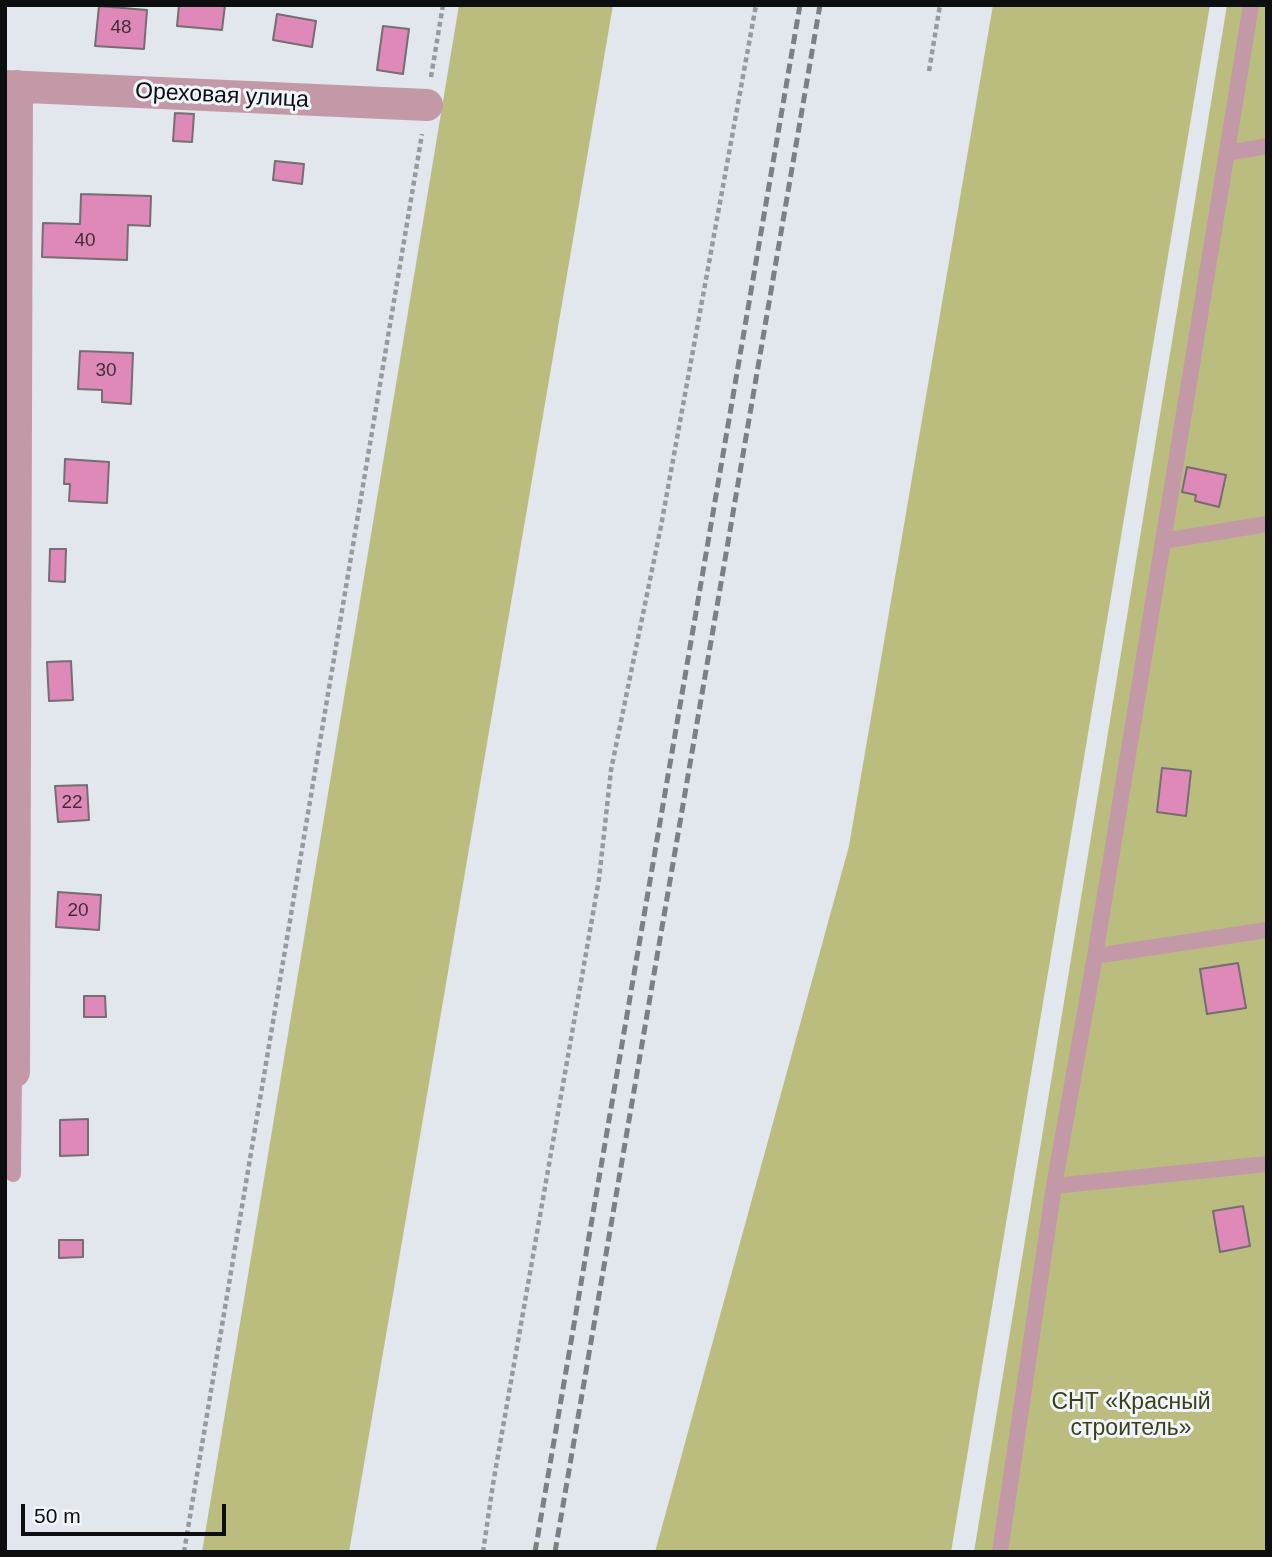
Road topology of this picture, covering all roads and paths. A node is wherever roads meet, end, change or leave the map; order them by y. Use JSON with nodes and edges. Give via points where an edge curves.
{"nodes":[{"id":1,"x":443,"y":5,"type":"edge"},
{"id":2,"x":756,"y":5,"type":"edge"},
{"id":3,"x":940,"y":5,"type":"edge"},
{"id":4,"x":1251,"y":5,"type":"edge"},
{"id":5,"x":929,"y":71,"type":"dead end"},
{"id":6,"x":11,"y":86,"type":"edge"},
{"id":7,"x":427,"y":105,"type":"junction"},
{"id":8,"x":1267,"y":146,"type":"edge"},
{"id":9,"x":1227,"y":153,"type":"junction"},
{"id":10,"x":1267,"y":524,"type":"edge"},
{"id":11,"x":1163,"y":541,"type":"junction"},
{"id":12,"x":1267,"y":930,"type":"edge"},
{"id":13,"x":1094,"y":956,"type":"junction"},
{"id":14,"x":10,"y":1072,"type":"edge"},
{"id":15,"x":1267,"y":1164,"type":"edge"},
{"id":16,"x":13,"y":1174,"type":"dead end"},
{"id":17,"x":1054,"y":1186,"type":"junction"},
{"id":18,"x":184,"y":1552,"type":"edge"},
{"id":19,"x":483,"y":1552,"type":"edge"},
{"id":20,"x":1000,"y":1552,"type":"edge"}],
"edges":[{"from":1,"to":7,"type":"path"},
{"from":2,"to":19,"type":"path","via":[[661,526],[611,770],[599,879]]},
{"from":3,"to":5,"type":"path"},
{"from":4,"to":9,"type":"lane"},
{"from":6,"to":7,"type":"street","name":"Ореховая улица"},
{"from":6,"to":14,"type":"street","name":"Ореховая улица"},
{"from":7,"to":18,"type":"path"},
{"from":8,"to":9,"type":"lane"},
{"from":9,"to":11,"type":"lane"},
{"from":10,"to":11,"type":"lane"},
{"from":11,"to":13,"type":"lane"},
{"from":12,"to":13,"type":"lane"},
{"from":13,"to":17,"type":"lane"},
{"from":14,"to":16,"type":"lane"},
{"from":15,"to":17,"type":"lane"},
{"from":17,"to":20,"type":"lane"}]}
